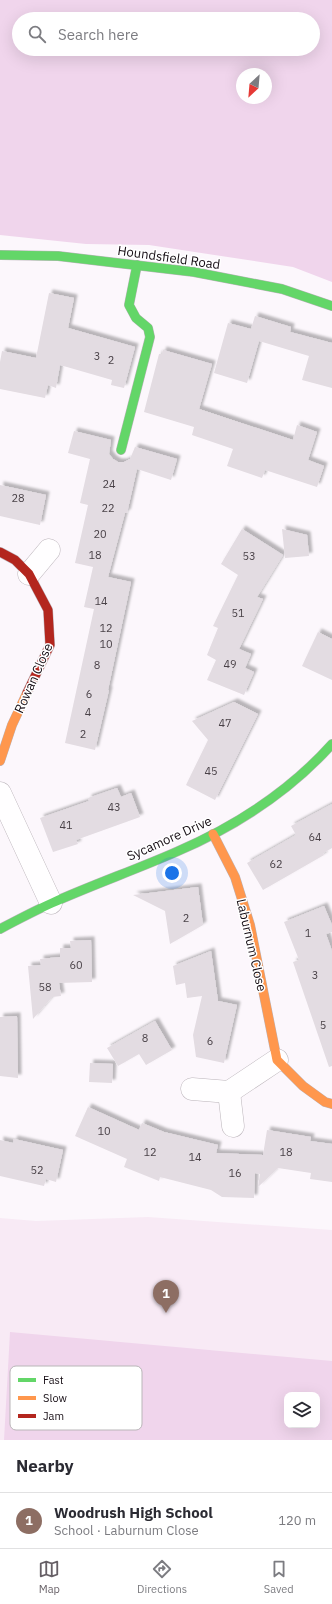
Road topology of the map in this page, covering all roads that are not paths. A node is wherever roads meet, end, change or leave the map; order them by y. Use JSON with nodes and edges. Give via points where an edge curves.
{"nodes":[{"id":1,"x":0,"y":255,"type":"edge"},
{"id":2,"x":137,"y":265,"type":"junction"},
{"id":3,"x":332,"y":306,"type":"edge"},
{"id":4,"x":121,"y":450,"type":"dead end"},
{"id":5,"x":49,"y":550,"type":"dead end"},
{"id":6,"x":0,"y":552,"type":"edge"},
{"id":7,"x":29,"y":574,"type":"junction"},
{"id":8,"x":332,"y":744,"type":"edge"},
{"id":9,"x":0,"y":761,"type":"edge"},
{"id":10,"x":0,"y":793,"type":"edge"},
{"id":11,"x":213,"y":834,"type":"junction"},
{"id":12,"x":51,"y":903,"type":"junction"},
{"id":13,"x":0,"y":929,"type":"edge"},
{"id":14,"x":277,"y":1060,"type":"junction"},
{"id":15,"x":192,"y":1089,"type":"dead end"},
{"id":16,"x":230,"y":1092,"type":"junction"},
{"id":17,"x":332,"y":1104,"type":"edge"},
{"id":18,"x":233,"y":1126,"type":"dead end"}],
"edges":[{"from":1,"to":2,"type":"street","name":"Houndsfield Road","via":[[58,256]]},
{"from":2,"to":3,"type":"street","name":"Houndsfield Road","via":[[194,272],[282,289]]},
{"from":2,"to":4,"type":"street","via":[[128,305],[136,318],[148,328],[150,337]]},
{"from":5,"to":7,"type":"street"},
{"from":6,"to":7,"type":"street","name":"Rowan Close","via":[[15,560]]},
{"from":7,"to":9,"type":"street","name":"Rowan Close","via":[[48,610],[50,645],[12,725]]},
{"from":8,"to":11,"type":"street","name":"Sycamore Drive","via":[[315,763],[260,807]]},
{"from":10,"to":12,"type":"street"},
{"from":11,"to":12,"type":"street","name":"Sycamore Drive","via":[[176,852]]},
{"from":11,"to":14,"type":"street","name":"Laburnum Close","via":[[235,877],[250,925]]},
{"from":12,"to":13,"type":"street","name":"Sycamore Drive"},
{"from":14,"to":16,"type":"street"},
{"from":14,"to":17,"type":"street","via":[[303,1086]]},
{"from":15,"to":16,"type":"street"},
{"from":16,"to":18,"type":"street"}]}
